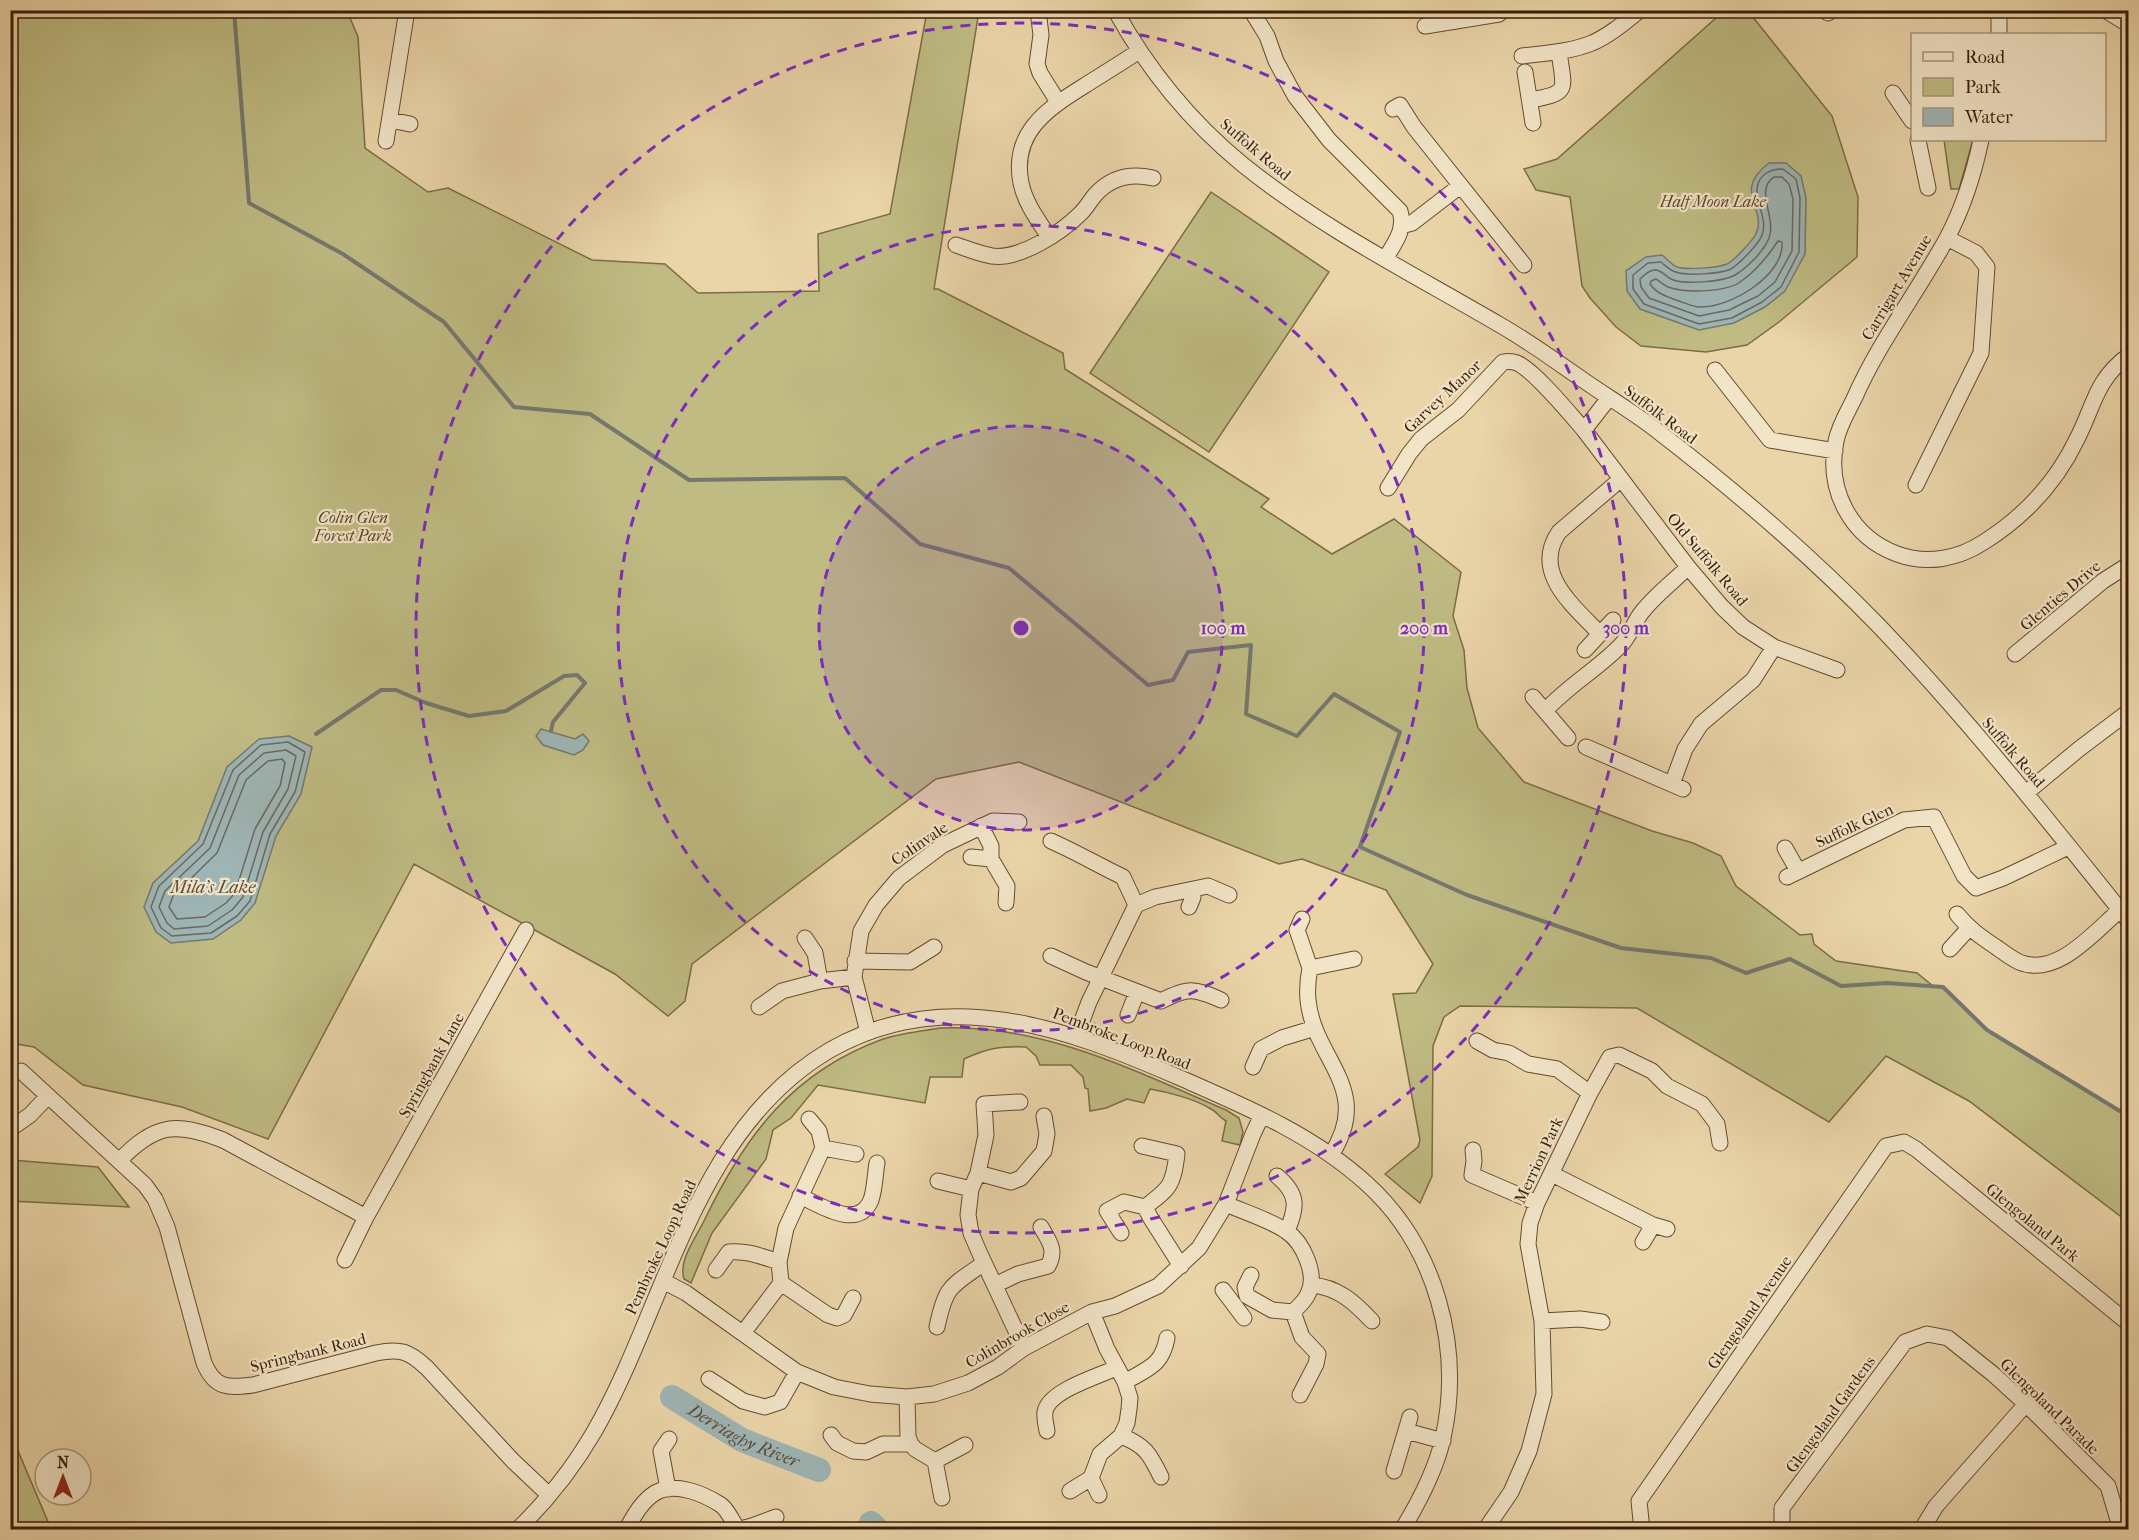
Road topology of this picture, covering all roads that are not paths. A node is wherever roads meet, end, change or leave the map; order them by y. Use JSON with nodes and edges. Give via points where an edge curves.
{"nodes":[{"id":1,"x":407,"y":10,"type":"edge"},
{"id":2,"x":1038,"y":10,"type":"edge"},
{"id":3,"x":1115,"y":10,"type":"edge"},
{"id":4,"x":1499,"y":10,"type":"edge"},
{"id":5,"x":1640,"y":10,"type":"edge"},
{"id":6,"x":1998,"y":10,"type":"edge"},
{"id":7,"x":2105,"y":10,"type":"edge"},
{"id":8,"x":1258,"y":13,"type":"edge"},
{"id":9,"x":2128,"y":24,"type":"edge"},
{"id":10,"x":1425,"y":26,"type":"dead end"},
{"id":11,"x":1998,"y":33,"type":"edge"},
{"id":12,"x":1139,"y":51,"type":"junction"},
{"id":13,"x":1559,"y":52,"type":"junction"},
{"id":14,"x":1522,"y":56,"type":"dead end"},
{"id":15,"x":1525,"y":72,"type":"dead end"},
{"id":16,"x":1893,"y":93,"type":"dead end"},
{"id":17,"x":1530,"y":100,"type":"junction"},
{"id":18,"x":1058,"y":102,"type":"junction"},
{"id":19,"x":1393,"y":108,"type":"dead end"},
{"id":20,"x":1907,"y":109,"type":"edge"},
{"id":21,"x":390,"y":120,"type":"junction"},
{"id":22,"x":1533,"y":123,"type":"dead end"},
{"id":23,"x":410,"y":124,"type":"dead end"},
{"id":24,"x":386,"y":141,"type":"dead end"},
{"id":25,"x":1918,"y":141,"type":"edge"},
{"id":26,"x":1981,"y":141,"type":"edge"},
{"id":27,"x":1153,"y":178,"type":"dead end"},
{"id":28,"x":1460,"y":186,"type":"junction"},
{"id":29,"x":1928,"y":188,"type":"dead end"},
{"id":30,"x":1401,"y":226,"type":"junction"},
{"id":31,"x":1049,"y":237,"type":"junction"},
{"id":32,"x":1947,"y":238,"type":"junction"},
{"id":33,"x":956,"y":245,"type":"dead end"},
{"id":34,"x":1385,"y":259,"type":"junction"},
{"id":35,"x":1524,"y":265,"type":"dead end"},
{"id":36,"x":2128,"y":356,"type":"edge"},
{"id":37,"x":1503,"y":362,"type":"joint"},
{"id":38,"x":1714,"y":370,"type":"dead end"},
{"id":39,"x":1610,"y":398,"type":"junction"},
{"id":40,"x":1584,"y":430,"type":"junction"},
{"id":41,"x":1835,"y":451,"type":"junction"},
{"id":42,"x":1621,"y":479,"type":"junction"},
{"id":43,"x":1916,"y":485,"type":"dead end"},
{"id":44,"x":1388,"y":488,"type":"dead end"},
{"id":45,"x":2128,"y":565,"type":"edge"},
{"id":46,"x":1688,"y":567,"type":"junction"},
{"id":47,"x":1613,"y":620,"type":"dead end"},
{"id":48,"x":1600,"y":634,"type":"junction"},
{"id":49,"x":1774,"y":647,"type":"junction"},
{"id":50,"x":1585,"y":650,"type":"dead end"},
{"id":51,"x":2015,"y":654,"type":"dead end"},
{"id":52,"x":1837,"y":670,"type":"dead end"},
{"id":53,"x":1533,"y":697,"type":"dead end"},
{"id":54,"x":1546,"y":710,"type":"junction"},
{"id":55,"x":2128,"y":712,"type":"edge"},
{"id":56,"x":1568,"y":738,"type":"dead end"},
{"id":57,"x":1586,"y":747,"type":"dead end"},
{"id":58,"x":2026,"y":793,"type":"junction"},
{"id":59,"x":1019,"y":822,"type":"dead end"},
{"id":60,"x":981,"y":826,"type":"junction"},
{"id":61,"x":1051,"y":841,"type":"dead end"},
{"id":62,"x":2068,"y":847,"type":"junction"},
{"id":63,"x":1785,"y":848,"type":"dead end"},
{"id":64,"x":971,"y":858,"type":"dead end"},
{"id":65,"x":991,"y":859,"type":"junction"},
{"id":66,"x":1191,"y":890,"type":"junction"},
{"id":67,"x":1229,"y":895,"type":"dead end"},
{"id":68,"x":1006,"y":903,"type":"dead end"},
{"id":69,"x":1136,"y":905,"type":"junction"},
{"id":70,"x":1189,"y":907,"type":"dead end"},
{"id":71,"x":1957,"y":914,"type":"dead end"},
{"id":72,"x":2124,"y":915,"type":"edge"},
{"id":73,"x":1302,"y":919,"type":"dead end"},
{"id":74,"x":1969,"y":928,"type":"junction"},
{"id":75,"x":526,"y":930,"type":"dead end"},
{"id":76,"x":805,"y":938,"type":"dead end"},
{"id":77,"x":934,"y":947,"type":"dead end"},
{"id":78,"x":1950,"y":949,"type":"dead end"},
{"id":79,"x":1051,"y":956,"type":"dead end"},
{"id":80,"x":1354,"y":959,"type":"dead end"},
{"id":81,"x":855,"y":961,"type":"junction"},
{"id":82,"x":1310,"y":968,"type":"junction"},
{"id":83,"x":854,"y":978,"type":"junction"},
{"id":84,"x":1102,"y":978,"type":"junction"},
{"id":85,"x":820,"y":981,"type":"junction"},
{"id":86,"x":1137,"y":992,"type":"junction"},
{"id":87,"x":1221,"y":1000,"type":"dead end"},
{"id":88,"x":759,"y":1007,"type":"dead end"},
{"id":89,"x":1128,"y":1015,"type":"dead end"},
{"id":90,"x":1316,"y":1028,"type":"junction"},
{"id":91,"x":868,"y":1032,"type":"junction"},
{"id":92,"x":1076,"y":1037,"type":"junction"},
{"id":93,"x":1477,"y":1041,"type":"dead end"},
{"id":94,"x":1493,"y":1050,"type":"junction"},
{"id":95,"x":1488,"y":1066,"type":"dead end"},
{"id":96,"x":1253,"y":1067,"type":"dead end"},
{"id":97,"x":21,"y":1071,"type":"dead end"},
{"id":98,"x":1590,"y":1093,"type":"junction"},
{"id":99,"x":48,"y":1096,"type":"junction"},
{"id":100,"x":1020,"y":1102,"type":"dead end"},
{"id":101,"x":1262,"y":1114,"type":"junction"},
{"id":102,"x":1044,"y":1116,"type":"dead end"},
{"id":103,"x":809,"y":1119,"type":"dead end"},
{"id":104,"x":10,"y":1129,"type":"edge"},
{"id":105,"x":1720,"y":1143,"type":"dead end"},
{"id":106,"x":1142,"y":1146,"type":"dead end"},
{"id":107,"x":823,"y":1148,"type":"junction"},
{"id":108,"x":1916,"y":1149,"type":"joint"},
{"id":109,"x":1473,"y":1150,"type":"dead end"},
{"id":110,"x":856,"y":1154,"type":"dead end"},
{"id":111,"x":1331,"y":1155,"type":"junction"},
{"id":112,"x":119,"y":1161,"type":"junction"},
{"id":113,"x":877,"y":1162,"type":"dead end"},
{"id":114,"x":978,"y":1173,"type":"junction"},
{"id":115,"x":1552,"y":1174,"type":"junction"},
{"id":116,"x":1277,"y":1176,"type":"dead end"},
{"id":117,"x":938,"y":1181,"type":"dead end"},
{"id":118,"x":971,"y":1189,"type":"junction"},
{"id":119,"x":800,"y":1196,"type":"junction"},
{"id":120,"x":1537,"y":1203,"type":"junction"},
{"id":121,"x":1226,"y":1204,"type":"junction"},
{"id":122,"x":1145,"y":1206,"type":"junction"},
{"id":123,"x":366,"y":1217,"type":"junction"},
{"id":124,"x":1041,"y":1227,"type":"dead end"},
{"id":125,"x":1287,"y":1231,"type":"junction"},
{"id":126,"x":1121,"y":1233,"type":"dead end"},
{"id":127,"x":1643,"y":1242,"type":"dead end"},
{"id":128,"x":345,"y":1260,"type":"dead end"},
{"id":129,"x":779,"y":1262,"type":"junction"},
{"id":130,"x":984,"y":1263,"type":"junction"},
{"id":131,"x":1181,"y":1266,"type":"junction"},
{"id":132,"x":716,"y":1270,"type":"dead end"},
{"id":133,"x":1251,"y":1275,"type":"dead end"},
{"id":134,"x":663,"y":1281,"type":"junction"},
{"id":135,"x":781,"y":1283,"type":"junction"},
{"id":136,"x":995,"y":1285,"type":"junction"},
{"id":137,"x":1311,"y":1285,"type":"junction"},
{"id":138,"x":1223,"y":1290,"type":"dead end"},
{"id":139,"x":853,"y":1298,"type":"dead end"},
{"id":140,"x":1240,"y":1299,"type":"junction"},
{"id":141,"x":1092,"y":1312,"type":"junction"},
{"id":142,"x":1293,"y":1312,"type":"junction"},
{"id":143,"x":1244,"y":1318,"type":"dead end"},
{"id":144,"x":1372,"y":1321,"type":"dead end"},
{"id":145,"x":1542,"y":1321,"type":"junction"},
{"id":146,"x":1602,"y":1322,"type":"dead end"},
{"id":147,"x":2128,"y":1323,"type":"edge"},
{"id":148,"x":937,"y":1327,"type":"dead end"},
{"id":149,"x":744,"y":1333,"type":"junction"},
{"id":150,"x":1927,"y":1334,"type":"joint"},
{"id":151,"x":1167,"y":1338,"type":"dead end"},
{"id":152,"x":1024,"y":1348,"type":"junction"},
{"id":153,"x":1116,"y":1368,"type":"junction"},
{"id":154,"x":797,"y":1372,"type":"junction"},
{"id":155,"x":709,"y":1379,"type":"dead end"},
{"id":156,"x":1125,"y":1382,"type":"junction"},
{"id":157,"x":1300,"y":1395,"type":"dead end"},
{"id":158,"x":907,"y":1397,"type":"junction"},
{"id":159,"x":2026,"y":1404,"type":"junction"},
{"id":160,"x":1047,"y":1431,"type":"dead end"},
{"id":161,"x":831,"y":1435,"type":"dead end"},
{"id":162,"x":1121,"y":1436,"type":"junction"},
{"id":163,"x":669,"y":1439,"type":"dead end"},
{"id":164,"x":1443,"y":1441,"type":"junction"},
{"id":165,"x":911,"y":1444,"type":"junction"},
{"id":166,"x":965,"y":1445,"type":"dead end"},
{"id":167,"x":935,"y":1461,"type":"junction"},
{"id":168,"x":1394,"y":1471,"type":"dead end"},
{"id":169,"x":1161,"y":1477,"type":"dead end"},
{"id":170,"x":1091,"y":1478,"type":"junction"},
{"id":171,"x":668,"y":1489,"type":"junction"},
{"id":172,"x":1070,"y":1491,"type":"dead end"},
{"id":173,"x":1099,"y":1494,"type":"dead end"},
{"id":174,"x":549,"y":1495,"type":"junction"},
{"id":175,"x":942,"y":1498,"type":"dead end"},
{"id":176,"x":776,"y":1516,"type":"dead end"},
{"id":177,"x":736,"y":1529,"type":"edge"},
{"id":178,"x":517,"y":1530,"type":"edge"},
{"id":179,"x":626,"y":1530,"type":"edge"},
{"id":180,"x":1402,"y":1530,"type":"edge"},
{"id":181,"x":1485,"y":1530,"type":"edge"},
{"id":182,"x":1642,"y":1530,"type":"edge"},
{"id":183,"x":1782,"y":1530,"type":"edge"},
{"id":184,"x":1926,"y":1530,"type":"edge"},
{"id":185,"x":2121,"y":1530,"type":"edge"}],
"edges":[{"from":1,"to":21,"type":"street"},
{"from":2,"to":18,"type":"street","via":[[1041,35],[1037,64]]},
{"from":3,"to":12,"type":"street","name":"Suffolk Road"},
{"from":4,"to":10,"type":"street","via":[[1499,14]]},
{"from":5,"to":13,"type":"street","via":[[1593,43]]},
{"from":6,"to":11,"type":"street"},
{"from":7,"to":9,"type":"street"},
{"from":8,"to":30,"type":"street","via":[[1295,96],[1329,140],[1400,212]]},
{"from":12,"to":18,"type":"street"},
{"from":12,"to":34,"type":"street","name":"Suffolk Road","via":[[1188,112],[1241,163],[1313,215]]},
{"from":13,"to":14,"type":"street"},
{"from":13,"to":17,"type":"street","via":[[1563,85],[1560,92]]},
{"from":15,"to":17,"type":"street"},
{"from":16,"to":20,"type":"street"},
{"from":17,"to":22,"type":"street"},
{"from":18,"to":31,"type":"street","via":[[1030,130],[1024,141],[1020,170],[1025,196]]},
{"from":19,"to":28,"type":"street","via":[[1400,105]]},
{"from":21,"to":23,"type":"street"},
{"from":21,"to":24,"type":"street"},
{"from":25,"to":29,"type":"street"},
{"from":26,"to":32,"type":"street","name":"Carrigart Avenue"},
{"from":27,"to":31,"type":"street","via":[[1125,176],[1113,181],[1080,214]]},
{"from":28,"to":30,"type":"street","via":[[1412,223]]},
{"from":28,"to":35,"type":"street"},
{"from":30,"to":34,"type":"street"},
{"from":31,"to":33,"type":"street","via":[[1014,255],[992,256]]},
{"from":32,"to":41,"type":"street","name":"Carrigart Avenue","via":[[1881,344],[1838,433]]},
{"from":32,"to":43,"type":"street","via":[[1976,253],[1987,267],[1981,353]]},
{"from":34,"to":39,"type":"street","name":"Suffolk Road","via":[[1527,341]]},
{"from":36,"to":41,"type":"street","name":"Carrigart Avenue","via":[[2099,387],[2078,439],[2043,493],[2017,519],[1960,555],[1916,559],[1893,552],[1867,537],[1842,504],[1835,477]]},
{"from":37,"to":40,"type":"street","name":"Old Suffolk Road","via":[[1519,363]]},
{"from":37,"to":44,"type":"street","name":"Garvey Manor","via":[[1458,410],[1421,439]]},
{"from":38,"to":41,"type":"street","via":[[1770,440]]},
{"from":39,"to":40,"type":"street"},
{"from":39,"to":58,"type":"street","name":"Suffolk Road","via":[[1711,475],[1840,588]]},
{"from":40,"to":42,"type":"street","name":"Old Suffolk Road"},
{"from":42,"to":46,"type":"street","name":"Old Suffolk Road"},
{"from":42,"to":48,"type":"street","via":[[1559,532],[1550,552],[1558,588]]},
{"from":45,"to":51,"type":"street","name":"Glenties Drive"},
{"from":46,"to":49,"type":"street","name":"Old Suffolk Road","via":[[1743,627]]},
{"from":46,"to":54,"type":"street","via":[[1640,614],[1618,648]]},
{"from":47,"to":48,"type":"street"},
{"from":48,"to":50,"type":"street"},
{"from":49,"to":52,"type":"street","name":"Old Suffolk Road"},
{"from":49,"to":57,"type":"street","via":[[1753,681],[1709,716],[1691,736],[1678,787]]},
{"from":53,"to":54,"type":"street"},
{"from":54,"to":56,"type":"street"},
{"from":55,"to":58,"type":"street"},
{"from":58,"to":62,"type":"street","name":"Suffolk Road"},
{"from":59,"to":60,"type":"street","name":"Colinvale","via":[[993,821]]},
{"from":60,"to":65,"type":"street","via":[[991,846]]},
{"from":60,"to":81,"type":"street","name":"Colinvale","via":[[943,845],[899,878],[861,931]]},
{"from":61,"to":69,"type":"street","via":[[1123,877]]},
{"from":62,"to":63,"type":"street","name":"Suffolk Glen","via":[[1976,888],[1964,876],[1934,817],[1904,820],[1792,874]]},
{"from":62,"to":72,"type":"street","name":"Suffolk Road"},
{"from":64,"to":65,"type":"street"},
{"from":65,"to":68,"type":"street","via":[[1007,886]]},
{"from":66,"to":67,"type":"street","via":[[1208,886]]},
{"from":66,"to":69,"type":"street"},
{"from":66,"to":70,"type":"street"},
{"from":69,"to":84,"type":"street"},
{"from":71,"to":74,"type":"street"},
{"from":72,"to":74,"type":"street","via":[[2065,957],[2039,965],[2017,961]]},
{"from":73,"to":82,"type":"street","via":[[1297,930]]},
{"from":74,"to":78,"type":"street"},
{"from":75,"to":123,"type":"street","name":"Springbank Lane"},
{"from":76,"to":85,"type":"street","via":[[815,953]]},
{"from":77,"to":81,"type":"street","via":[[910,962]]},
{"from":79,"to":84,"type":"street"},
{"from":80,"to":82,"type":"street"},
{"from":81,"to":83,"type":"street","name":"Colinvale"},
{"from":82,"to":90,"type":"street","via":[[1308,1002]]},
{"from":83,"to":85,"type":"street"},
{"from":83,"to":91,"type":"street","name":"Colinvale"},
{"from":84,"to":86,"type":"street"},
{"from":84,"to":92,"type":"street"},
{"from":85,"to":88,"type":"street","via":[[782,991]]},
{"from":86,"to":87,"type":"street","via":[[1161,1001],[1186,990],[1199,990]]},
{"from":86,"to":89,"type":"street"},
{"from":90,"to":96,"type":"street","via":[[1261,1049]]},
{"from":90,"to":111,"type":"street","via":[[1348,1101],[1341,1140]]},
{"from":91,"to":92,"type":"street","name":"Pembroke Loop Road","via":[[912,1020],[961,1016],[1019,1022]]},
{"from":91,"to":134,"type":"street","name":"Pembroke Loop Road","via":[[808,1065],[756,1113],[717,1168]]},
{"from":92,"to":101,"type":"street","name":"Pembroke Loop Road"},
{"from":93,"to":94,"type":"street"},
{"from":94,"to":95,"type":"street"},
{"from":94,"to":98,"type":"street","via":[[1557,1070]]},
{"from":97,"to":99,"type":"street","name":"Springbank Road"},
{"from":98,"to":105,"type":"street","name":"Merrion Park","via":[[1610,1057],[1619,1055],[1702,1104],[1717,1124]]},
{"from":98,"to":115,"type":"street","name":"Merrion Park"},
{"from":99,"to":104,"type":"street"},
{"from":99,"to":112,"type":"street","name":"Springbank Road"},
{"from":100,"to":114,"type":"street","via":[[984,1104],[986,1134]]},
{"from":101,"to":111,"type":"street","name":"Pembroke Loop Road"},
{"from":101,"to":121,"type":"street","name":"Colinbrook Close"},
{"from":102,"to":114,"type":"street","via":[[1044,1151],[1021,1178],[1011,1182]]},
{"from":103,"to":107,"type":"street","via":[[819,1131]]},
{"from":106,"to":122,"type":"street","via":[[1177,1154],[1171,1184]]},
{"from":107,"to":110,"type":"street"},
{"from":107,"to":119,"type":"street"},
{"from":108,"to":147,"type":"street","name":"Glengoland Park"},
{"from":108,"to":182,"type":"street","name":"Glengoland Avenue","via":[[1904,1142],[1886,1146],[1639,1501]]},
{"from":109,"to":120,"type":"street","via":[[1472,1175]]},
{"from":111,"to":164,"type":"street","name":"Pembroke Loop Road","via":[[1392,1210],[1428,1270],[1443,1315],[1449,1353]]},
{"from":112,"to":123,"type":"street","via":[[149,1135],[162,1130],[203,1132]]},
{"from":112,"to":174,"type":"street","name":"Springbank Road","via":[[145,1185],[162,1212],[204,1363],[213,1380],[236,1387],[253,1385],[376,1353],[392,1350],[411,1354]]},
{"from":113,"to":119,"type":"street","via":[[871,1200],[863,1210],[851,1215],[837,1214]]},
{"from":114,"to":118,"type":"street"},
{"from":115,"to":120,"type":"street","name":"Merrion Park"},
{"from":115,"to":127,"type":"street","via":[[1660,1227]]},
{"from":116,"to":125,"type":"street","via":[[1288,1185],[1295,1202]]},
{"from":117,"to":118,"type":"street"},
{"from":118,"to":130,"type":"street","via":[[971,1233]]},
{"from":119,"to":129,"type":"street","via":[[786,1228]]},
{"from":120,"to":145,"type":"street","name":"Merrion Park","via":[[1528,1244]]},
{"from":121,"to":125,"type":"street"},
{"from":121,"to":131,"type":"street","name":"Colinbrook Close","via":[[1199,1248]]},
{"from":122,"to":126,"type":"street","via":[[1124,1202],[1107,1211]]},
{"from":122,"to":131,"type":"street"},
{"from":123,"to":128,"type":"street","name":"Springbank Lane"},
{"from":124,"to":136,"type":"street","via":[[1053,1248],[1048,1266]]},
{"from":125,"to":137,"type":"street","via":[[1306,1256]]},
{"from":129,"to":132,"type":"street","via":[[750,1252],[729,1252]]},
{"from":129,"to":135,"type":"street"},
{"from":130,"to":136,"type":"street"},
{"from":130,"to":148,"type":"street","via":[[951,1287]]},
{"from":131,"to":141,"type":"street","name":"Colinbrook Close","via":[[1144,1294]]},
{"from":133,"to":140,"type":"street"},
{"from":134,"to":149,"type":"street","name":"Colinbrook Close"},
{"from":134,"to":174,"type":"street","name":"Pembroke Loop Road","via":[[595,1430]]},
{"from":135,"to":139,"type":"street","via":[[837,1318],[844,1315]]},
{"from":135,"to":149,"type":"street"},
{"from":136,"to":152,"type":"street"},
{"from":137,"to":142,"type":"street"},
{"from":137,"to":144,"type":"street","via":[[1333,1289],[1353,1312]]},
{"from":138,"to":140,"type":"street"},
{"from":140,"to":142,"type":"street","via":[[1272,1310]]},
{"from":140,"to":143,"type":"street"},
{"from":141,"to":152,"type":"street","name":"Colinbrook Close"},
{"from":141,"to":153,"type":"street"},
{"from":142,"to":157,"type":"street","via":[[1302,1337],[1318,1354]]},
{"from":145,"to":146,"type":"street"},
{"from":145,"to":181,"type":"street","name":"Merrion Park","via":[[1544,1394],[1529,1451],[1511,1492]]},
{"from":149,"to":154,"type":"street","name":"Colinbrook Close"},
{"from":150,"to":159,"type":"street","name":"Glengoland Parade","via":[[1948,1338]]},
{"from":150,"to":183,"type":"street","name":"Glengoland Gardens","via":[[1905,1342],[1898,1351],[1782,1508]]},
{"from":151,"to":156,"type":"street","via":[[1157,1363]]},
{"from":152,"to":158,"type":"street","name":"Colinbrook Close","via":[[968,1383],[934,1394]]},
{"from":153,"to":156,"type":"street"},
{"from":153,"to":160,"type":"street","via":[[1050,1401],[1045,1410]]},
{"from":154,"to":155,"type":"street","via":[[780,1402],[765,1407],[743,1401]]},
{"from":154,"to":158,"type":"street","name":"Colinbrook Close","via":[[834,1387]]},
{"from":156,"to":162,"type":"street","via":[[1130,1398]]},
{"from":158,"to":165,"type":"street"},
{"from":159,"to":184,"type":"street","via":[[1936,1506],[1925,1524]]},
{"from":159,"to":185,"type":"street","name":"Glengoland Parade","via":[[2108,1486]]},
{"from":161,"to":165,"type":"street","via":[[837,1443],[866,1452],[883,1444]]},
{"from":162,"to":169,"type":"street","via":[[1138,1443],[1150,1455]]},
{"from":162,"to":170,"type":"street","via":[[1100,1454]]},
{"from":163,"to":171,"type":"street","via":[[661,1451]]},
{"from":164,"to":168,"type":"street","via":[[1408,1424]]},
{"from":164,"to":180,"type":"street","name":"Pembroke Loop Road"},
{"from":165,"to":167,"type":"street"},
{"from":166,"to":167,"type":"street"},
{"from":167,"to":175,"type":"street"},
{"from":170,"to":172,"type":"street"},
{"from":170,"to":173,"type":"street"},
{"from":171,"to":177,"type":"street","via":[[691,1490],[723,1506]]},
{"from":171,"to":179,"type":"street","via":[[642,1504]]},
{"from":174,"to":178,"type":"street","name":"Pembroke Loop Road"},
{"from":176,"to":177,"type":"street"}]}
